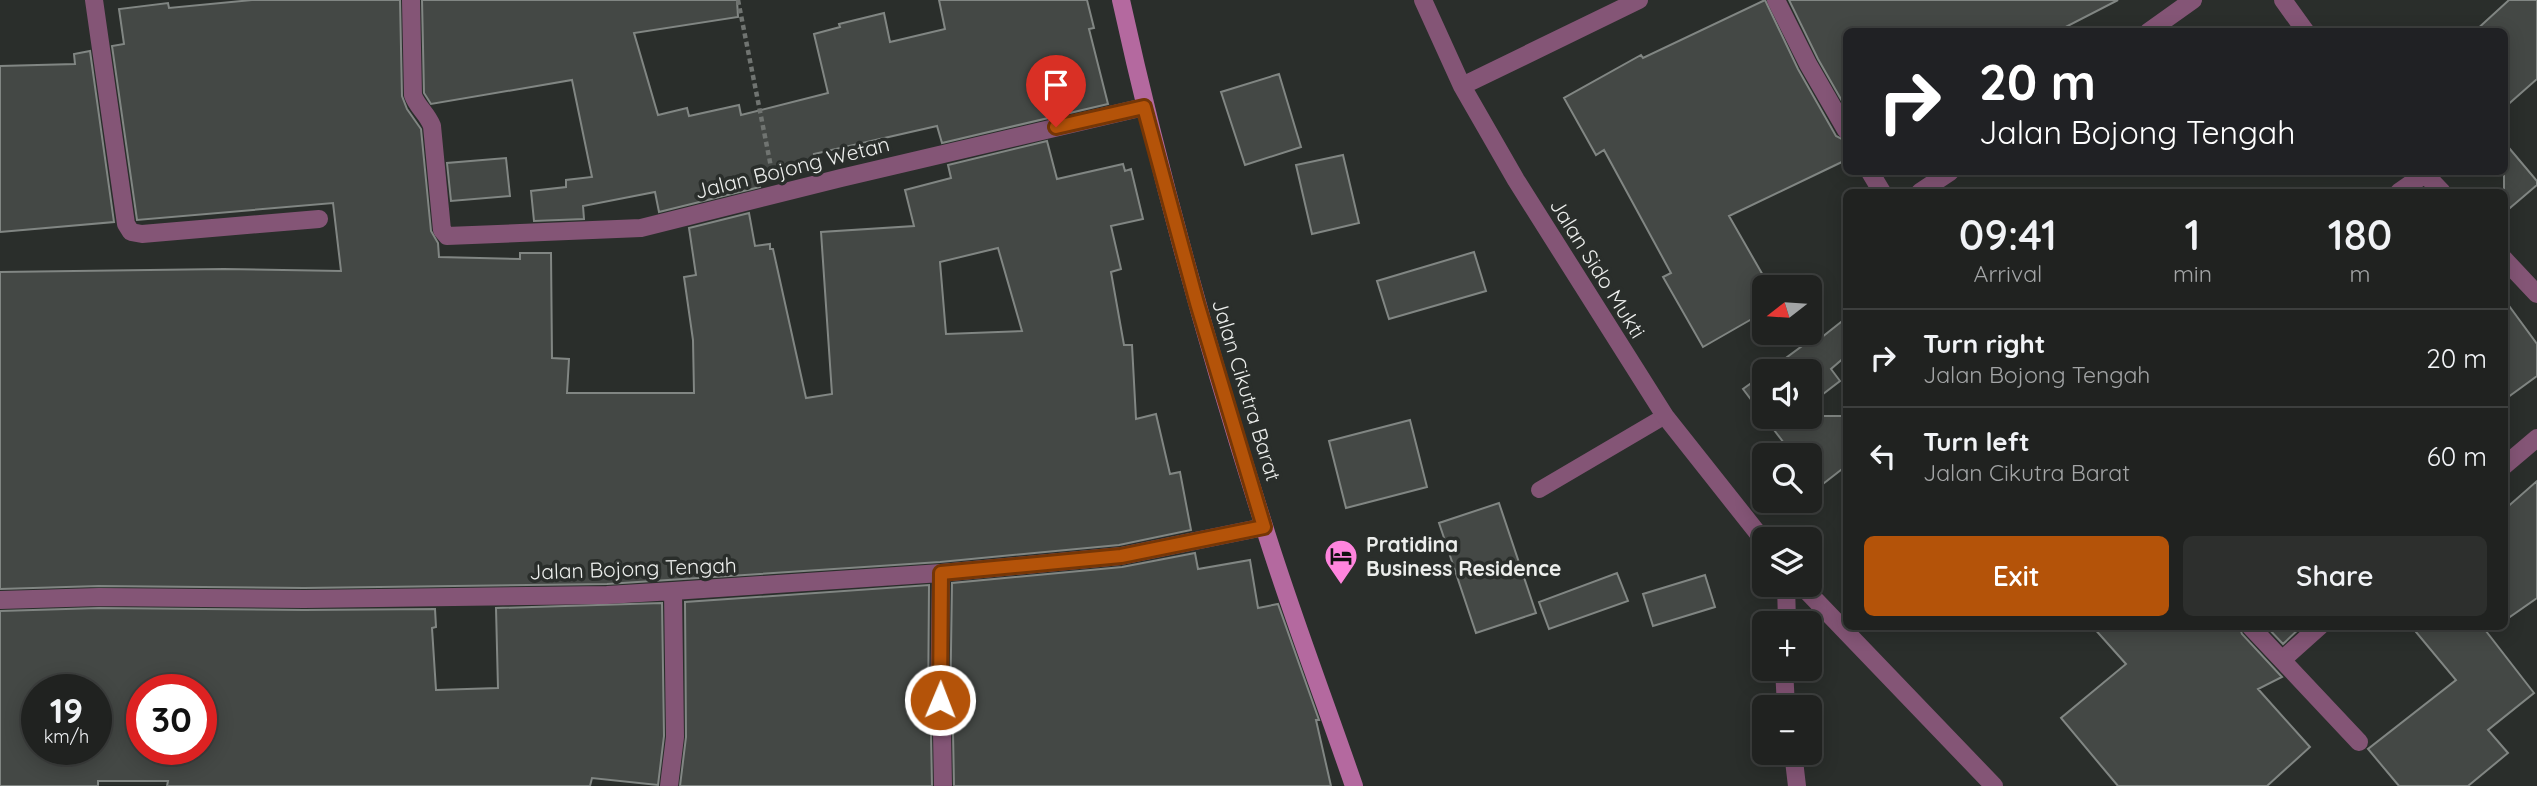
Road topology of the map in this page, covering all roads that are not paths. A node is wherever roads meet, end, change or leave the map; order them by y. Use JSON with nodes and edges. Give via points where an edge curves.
{"nodes":[{"id":1,"x":93,"y":0,"type":"edge"},
{"id":2,"x":411,"y":0,"type":"edge"},
{"id":3,"x":1121,"y":0,"type":"edge"},
{"id":4,"x":1423,"y":0,"type":"edge"},
{"id":5,"x":1639,"y":0,"type":"edge"},
{"id":6,"x":1776,"y":0,"type":"edge"},
{"id":7,"x":2193,"y":0,"type":"edge"},
{"id":8,"x":2283,"y":0,"type":"edge"},
{"id":9,"x":2154,"y":28,"type":"edge"},
{"id":10,"x":2303,"y":28,"type":"edge"},
{"id":11,"x":1462,"y":86,"type":"junction"},
{"id":12,"x":1144,"y":107,"type":"junction"},
{"id":13,"x":1843,"y":125,"type":"edge"},
{"id":14,"x":1946,"y":175,"type":"edge"},
{"id":15,"x":2421,"y":175,"type":"edge"},
{"id":16,"x":2426,"y":175,"type":"edge"},
{"id":17,"x":1924,"y":189,"type":"edge"},
{"id":18,"x":2403,"y":189,"type":"edge"},
{"id":19,"x":2439,"y":189,"type":"edge"},
{"id":20,"x":318,"y":219,"type":"dead end"},
{"id":21,"x":2508,"y":263,"type":"edge"},
{"id":22,"x":2537,"y":294,"type":"edge"},
{"id":23,"x":1665,"y":416,"type":"junction"},
{"id":24,"x":2537,"y":438,"type":"edge"},
{"id":25,"x":2508,"y":463,"type":"edge"},
{"id":26,"x":1539,"y":490,"type":"dead end"},
{"id":27,"x":1264,"y":527,"type":"junction"},
{"id":28,"x":1753,"y":527,"type":"edge"},
{"id":29,"x":941,"y":573,"type":"junction"},
{"id":30,"x":673,"y":592,"type":"junction"},
{"id":31,"x":1812,"y":597,"type":"edge"},
{"id":32,"x":0,"y":600,"type":"edge"},
{"id":33,"x":1843,"y":629,"type":"edge"},
{"id":34,"x":1844,"y":630,"type":"edge"},
{"id":35,"x":2254,"y":630,"type":"edge"},
{"id":36,"x":2316,"y":630,"type":"edge"},
{"id":37,"x":2282,"y":660,"type":"junction"},
{"id":38,"x":2359,"y":742,"type":"dead end"},
{"id":39,"x":1795,"y":765,"type":"edge"},
{"id":40,"x":668,"y":786,"type":"edge"},
{"id":41,"x":943,"y":786,"type":"edge"},
{"id":42,"x":1354,"y":786,"type":"edge"},
{"id":43,"x":1797,"y":786,"type":"edge"},
{"id":44,"x":1994,"y":786,"type":"edge"}],
"edges":[{"from":1,"to":20,"type":"street","via":[[126,224],[131,232]]},
{"from":2,"to":12,"type":"street","name":"Jalan Bojong Wetan","via":[[413,94],[432,126],[442,230],[447,236],[641,228]]},
{"from":3,"to":12,"type":"main road","name":"Jalan Cikutra Barat"},
{"from":4,"to":11,"type":"street","name":"Jalan Sido Mukti"},
{"from":5,"to":11,"type":"street"},
{"from":6,"to":13,"type":"street"},
{"from":7,"to":9,"type":"street"},
{"from":8,"to":10,"type":"street"},
{"from":11,"to":23,"type":"street","name":"Jalan Sido Mukti"},
{"from":12,"to":27,"type":"main road","name":"Jalan Cikutra Barat"},
{"from":14,"to":17,"type":"street"},
{"from":15,"to":18,"type":"street"},
{"from":16,"to":19,"type":"street"},
{"from":21,"to":22,"type":"street"},
{"from":23,"to":26,"type":"lane"},
{"from":23,"to":28,"type":"street","name":"Jalan Sido Mukti"},
{"from":24,"to":25,"type":"street"},
{"from":27,"to":29,"type":"street","name":"Jalan Bojong Tengah","via":[[1121,556]]},
{"from":27,"to":42,"type":"main road","name":"Jalan Cikutra Barat"},
{"from":29,"to":30,"type":"street","name":"Jalan Bojong Tengah"},
{"from":29,"to":41,"type":"street"},
{"from":30,"to":32,"type":"street","name":"Jalan Bojong Tengah"},
{"from":30,"to":40,"type":"street","via":[[675,737]]},
{"from":31,"to":33,"type":"street"},
{"from":34,"to":44,"type":"street"},
{"from":35,"to":37,"type":"street"},
{"from":36,"to":37,"type":"street"},
{"from":37,"to":38,"type":"street"},
{"from":39,"to":43,"type":"street"}]}
